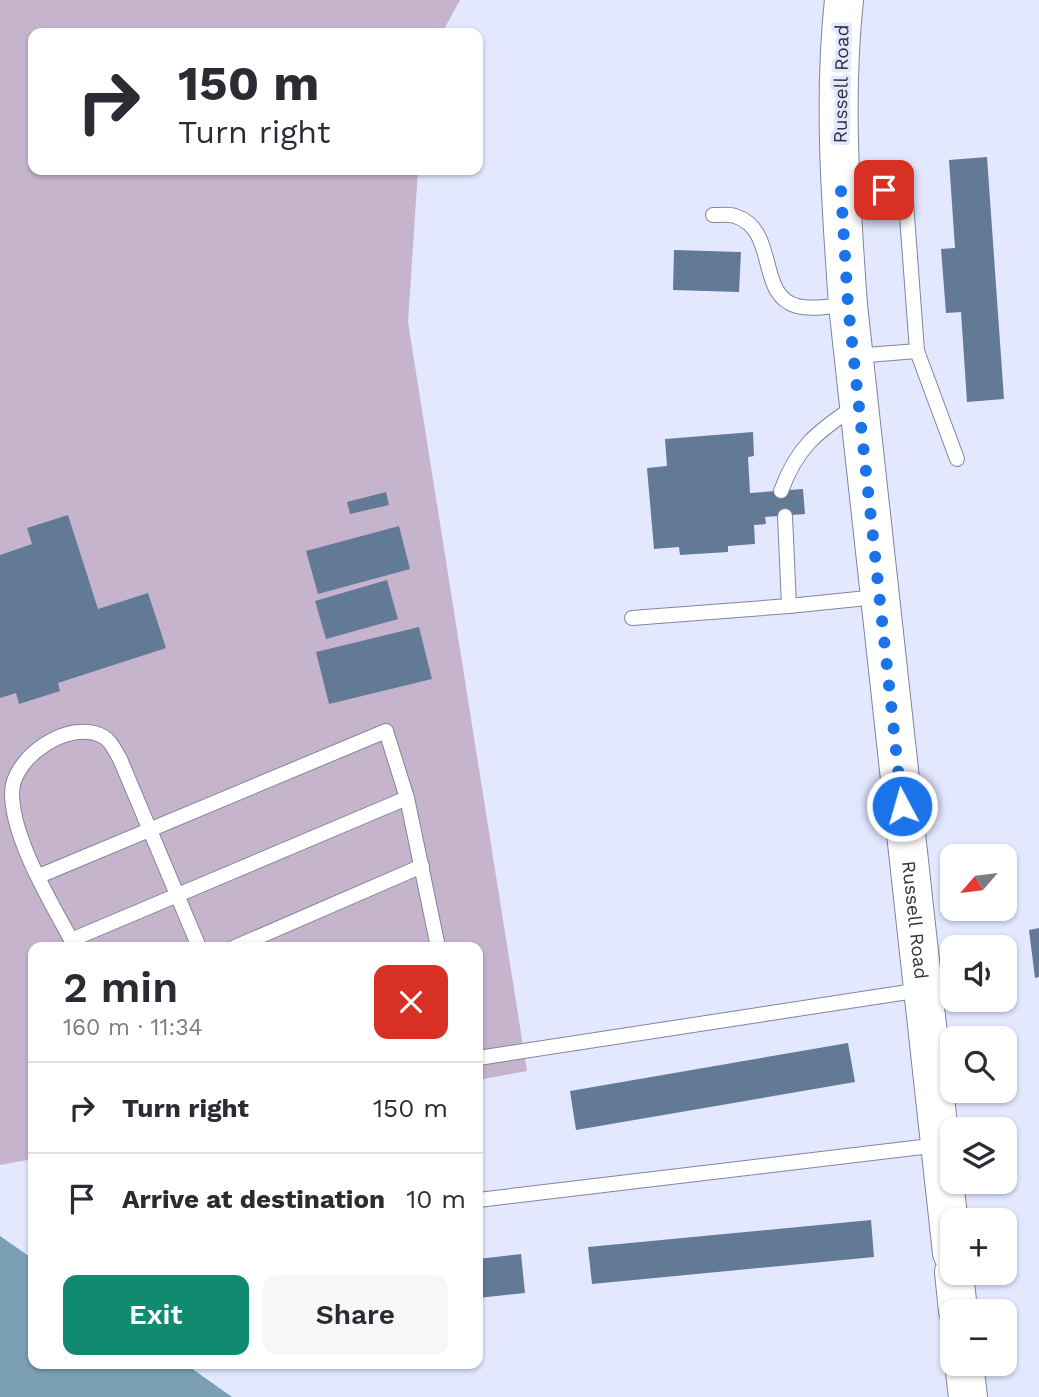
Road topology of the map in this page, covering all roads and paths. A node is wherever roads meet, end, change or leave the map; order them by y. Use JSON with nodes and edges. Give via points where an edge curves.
{"nodes":[{"id":1,"x":844,"y":0,"type":"edge"},
{"id":2,"x":841,"y":191,"type":"junction"},
{"id":3,"x":713,"y":215,"type":"dead end"},
{"id":4,"x":848,"y":305,"type":"junction"},
{"id":5,"x":917,"y":351,"type":"junction"},
{"id":6,"x":853,"y":356,"type":"junction"},
{"id":7,"x":858,"y":404,"type":"junction"},
{"id":8,"x":957,"y":459,"type":"dead end"},
{"id":9,"x":781,"y":491,"type":"dead end"},
{"id":10,"x":785,"y":516,"type":"dead end"},
{"id":11,"x":878,"y":597,"type":"junction"},
{"id":12,"x":789,"y":606,"type":"junction"},
{"id":13,"x":632,"y":618,"type":"dead end"},
{"id":14,"x":407,"y":798,"type":"junction"},
{"id":15,"x":150,"y":829,"type":"junction"},
{"id":16,"x":422,"y":866,"type":"junction"},
{"id":17,"x":39,"y":876,"type":"junction"},
{"id":18,"x":177,"y":894,"type":"junction"},
{"id":19,"x":72,"y":942,"type":"edge"},
{"id":20,"x":75,"y":942,"type":"edge"},
{"id":21,"x":197,"y":942,"type":"edge"},
{"id":22,"x":247,"y":942,"type":"edge"},
{"id":23,"x":435,"y":942,"type":"edge"},
{"id":24,"x":922,"y":990,"type":"junction"},
{"id":25,"x":483,"y":1057,"type":"edge"},
{"id":26,"x":940,"y":1144,"type":"joint"},
{"id":27,"x":483,"y":1199,"type":"edge"},
{"id":28,"x":966,"y":1376,"type":"edge"},
{"id":29,"x":968,"y":1397,"type":"edge"}],
"edges":[{"from":1,"to":2,"type":"main road","name":"Russell Road"},
{"from":2,"to":4,"type":"main road","name":"Russell Road"},
{"from":2,"to":5,"type":"lane","via":[[905,189]]},
{"from":3,"to":4,"type":"lane","via":[[734,215],[755,230],[764,246],[772,282],[786,301],[805,307]]},
{"from":4,"to":6,"type":"main road","name":"Russell Road"},
{"from":5,"to":6,"type":"lane"},
{"from":5,"to":8,"type":"lane"},
{"from":6,"to":7,"type":"main road","name":"Russell Road"},
{"from":7,"to":9,"type":"lane","via":[[819,430],[796,456]]},
{"from":7,"to":11,"type":"main road","name":"Russell Road"},
{"from":10,"to":12,"type":"lane"},
{"from":11,"to":12,"type":"lane"},
{"from":11,"to":24,"type":"main road","name":"Russell Road"},
{"from":12,"to":13,"type":"lane"},
{"from":14,"to":15,"type":"lane","via":[[386,731]]},
{"from":14,"to":16,"type":"lane"},
{"from":14,"to":18,"type":"lane"},
{"from":15,"to":17,"type":"lane"},
{"from":15,"to":17,"type":"lane","via":[[111,743],[89,732],[65,735],[24,761],[13,784],[14,817]]},
{"from":15,"to":18,"type":"lane"},
{"from":16,"to":22,"type":"lane"},
{"from":16,"to":23,"type":"lane"},
{"from":17,"to":19,"type":"lane"},
{"from":18,"to":20,"type":"lane"},
{"from":18,"to":21,"type":"lane"},
{"from":24,"to":25,"type":"lane"},
{"from":24,"to":26,"type":"main road","name":"Russell Road"},
{"from":26,"to":27,"type":"lane"},
{"from":28,"to":29,"type":"main road"}]}
